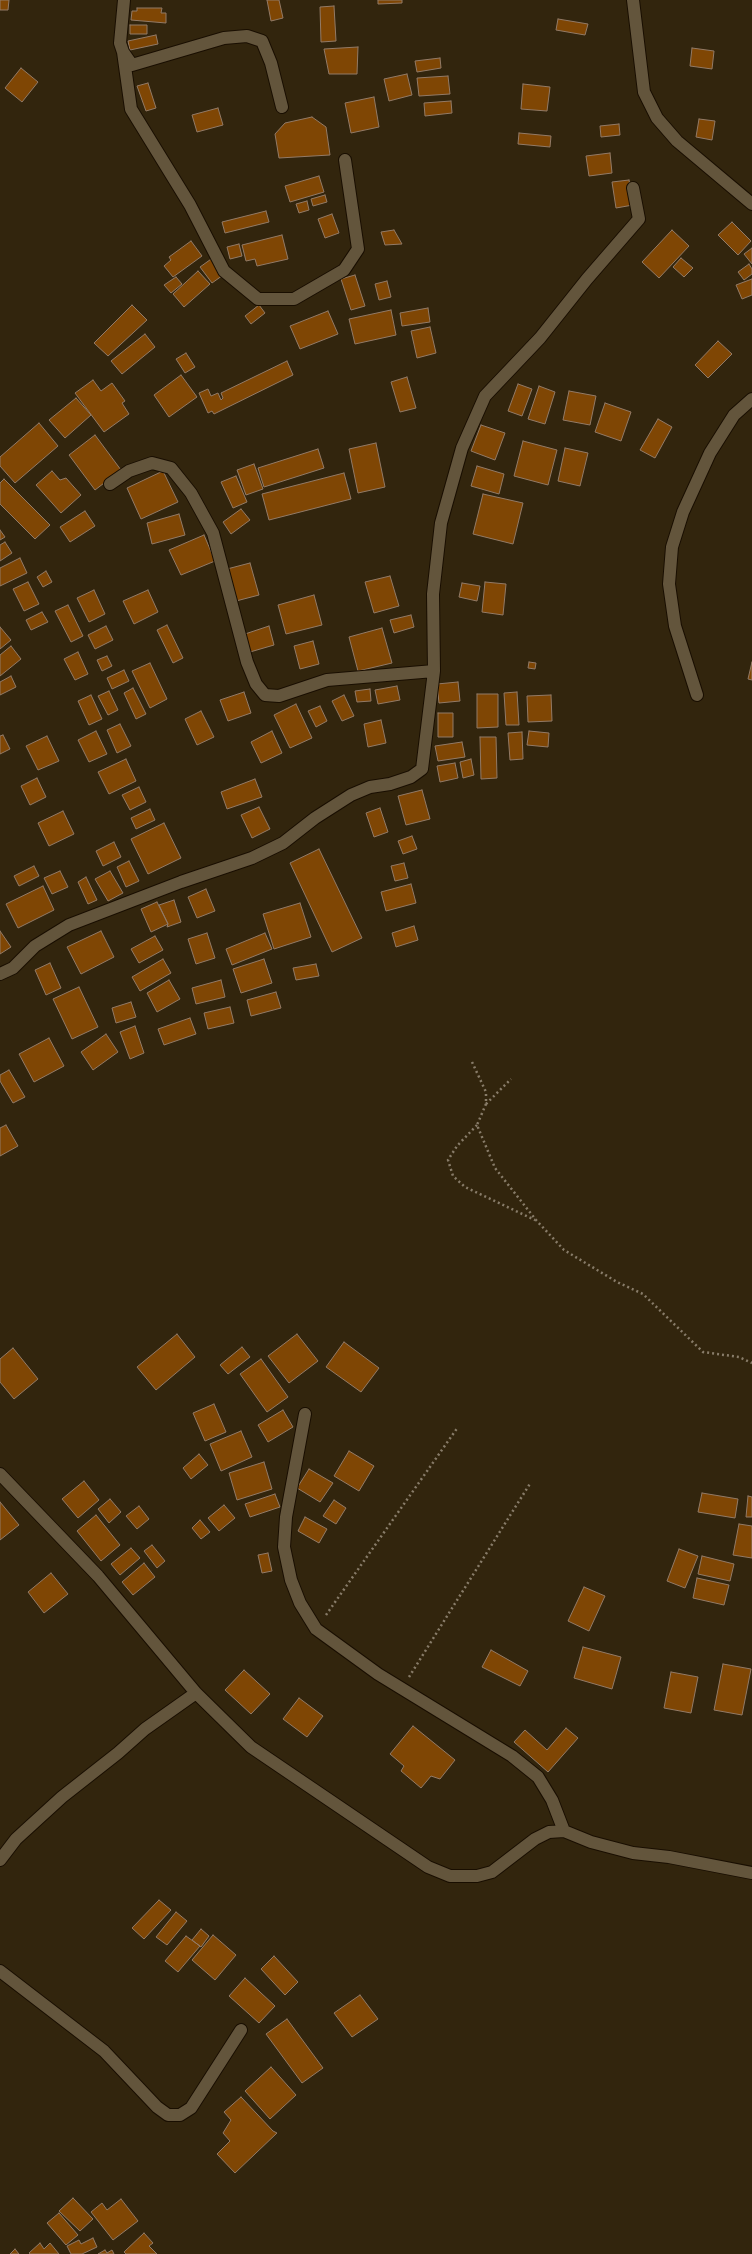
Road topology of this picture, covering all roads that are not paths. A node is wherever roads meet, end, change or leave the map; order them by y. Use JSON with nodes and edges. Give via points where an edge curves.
{"nodes":[{"id":1,"x":124,"y":0,"type":"edge"},
{"id":2,"x":633,"y":0,"type":"edge"},
{"id":3,"x":123,"y":52,"type":"junction"},
{"id":4,"x":282,"y":107,"type":"dead end"},
{"id":5,"x":345,"y":160,"type":"dead end"},
{"id":6,"x":633,"y":188,"type":"dead end"},
{"id":7,"x":752,"y":204,"type":"edge"},
{"id":8,"x":752,"y":399,"type":"edge"},
{"id":9,"x":110,"y":484,"type":"dead end"},
{"id":10,"x":434,"y":671,"type":"junction"},
{"id":11,"x":697,"y":695,"type":"dead end"},
{"id":12,"x":0,"y":974,"type":"edge"},
{"id":13,"x":306,"y":1414,"type":"dead end"},
{"id":14,"x":0,"y":1474,"type":"edge"},
{"id":15,"x":196,"y":1693,"type":"junction"},
{"id":16,"x":564,"y":1831,"type":"junction"},
{"id":17,"x":0,"y":1860,"type":"edge"},
{"id":18,"x":752,"y":1873,"type":"edge"},
{"id":19,"x":0,"y":1971,"type":"edge"},
{"id":20,"x":241,"y":2030,"type":"dead end"}],
"edges":[{"from":1,"to":3,"type":"street","via":[[120,43]]},
{"from":2,"to":7,"type":"street","via":[[644,92],[657,118],[677,141]]},
{"from":3,"to":4,"type":"street","via":[[132,65],[224,38],[247,36],[262,41],[271,62]]},
{"from":3,"to":5,"type":"street","via":[[131,109],[190,205],[224,271],[258,299],[294,299],[344,270],[358,249]]},
{"from":6,"to":10,"type":"street","via":[[639,219],[587,278],[540,338],[485,396],[462,448],[441,523],[433,594]]},
{"from":8,"to":11,"type":"street","via":[[734,415],[710,453],[683,512],[672,547],[669,584],[675,626]]},
{"from":9,"to":10,"type":"street","via":[[129,471],[152,463],[171,468],[191,493],[213,533],[247,662],[256,684],[265,695],[279,696],[327,680]]},
{"from":10,"to":12,"type":"street","via":[[422,769],[411,777],[370,787],[351,795],[283,843],[252,858],[69,925],[35,946],[13,968]]},
{"from":13,"to":16,"type":"street","via":[[286,1516],[284,1547],[291,1580],[300,1603],[316,1629],[378,1674],[512,1756],[538,1777],[552,1800]]},
{"from":14,"to":15,"type":"street","via":[[98,1576]]},
{"from":15,"to":16,"type":"street","via":[[251,1747],[410,1856],[450,1876],[477,1876],[492,1872],[535,1839],[549,1832]]},
{"from":15,"to":17,"type":"street","via":[[145,1729],[118,1754],[62,1797],[16,1839]]},
{"from":16,"to":18,"type":"street","via":[[591,1842],[632,1853],[669,1857]]},
{"from":19,"to":20,"type":"street","via":[[104,2051],[157,2107],[168,2115],[180,2115],[191,2108]]}]}
